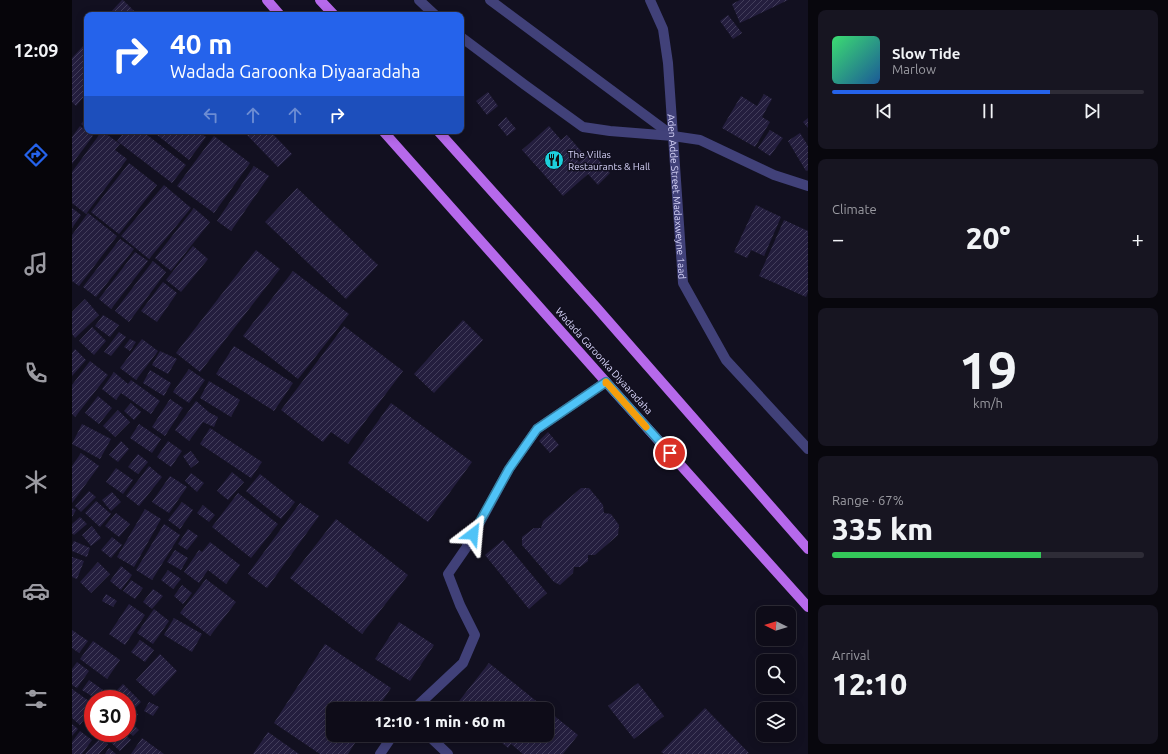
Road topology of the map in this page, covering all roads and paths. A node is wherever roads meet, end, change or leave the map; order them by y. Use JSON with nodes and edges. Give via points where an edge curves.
{"nodes":[{"id":1,"x":267,"y":0,"type":"edge"},
{"id":2,"x":320,"y":0,"type":"edge"},
{"id":3,"x":419,"y":0,"type":"edge"},
{"id":4,"x":490,"y":0,"type":"edge"},
{"id":5,"x":650,"y":0,"type":"edge"},
{"id":6,"x":277,"y":12,"type":"edge"},
{"id":7,"x":331,"y":12,"type":"edge"},
{"id":8,"x":431,"y":12,"type":"edge"},
{"id":9,"x":464,"y":38,"type":"edge"},
{"id":10,"x":386,"y":134,"type":"edge"},
{"id":11,"x":441,"y":134,"type":"edge"},
{"id":12,"x":673,"y":136,"type":"junction"},
{"id":13,"x":808,"y":186,"type":"edge"},
{"id":14,"x":606,"y":382,"type":"junction"},
{"id":15,"x":808,"y":449,"type":"edge"},
{"id":16,"x":808,"y":548,"type":"edge"},
{"id":17,"x":808,"y":607,"type":"edge"},
{"id":18,"x":421,"y":702,"type":"edge"},
{"id":19,"x":388,"y":742,"type":"edge"},
{"id":20,"x":435,"y":742,"type":"edge"},
{"id":21,"x":380,"y":754,"type":"edge"},
{"id":22,"x":448,"y":754,"type":"edge"}],
"edges":[{"from":1,"to":6,"type":"main road"},
{"from":2,"to":7,"type":"main road"},
{"from":3,"to":8,"type":"street"},
{"from":4,"to":12,"type":"street"},
{"from":5,"to":12,"type":"street","name":"Aden Adde Street Madaxweyne 1aad","via":[[662,29],[668,62]]},
{"from":9,"to":12,"type":"street","via":[[583,127]]},
{"from":10,"to":14,"type":"main road","name":"Wadada Garoonka Diyaaradaha"},
{"from":11,"to":16,"type":"main road"},
{"from":12,"to":13,"type":"street","via":[[700,140],[774,175]]},
{"from":12,"to":15,"type":"street","name":"Aden Adde Street Madaxweyne 1aad","via":[[683,283],[726,360]]},
{"from":14,"to":17,"type":"main road","name":"Wadada Garoonka Diyaaradaha"},
{"from":14,"to":18,"type":"street","via":[[537,429],[509,469],[466,548],[448,574],[475,635],[463,662]]},
{"from":19,"to":21,"type":"street"},
{"from":20,"to":22,"type":"street"}]}
